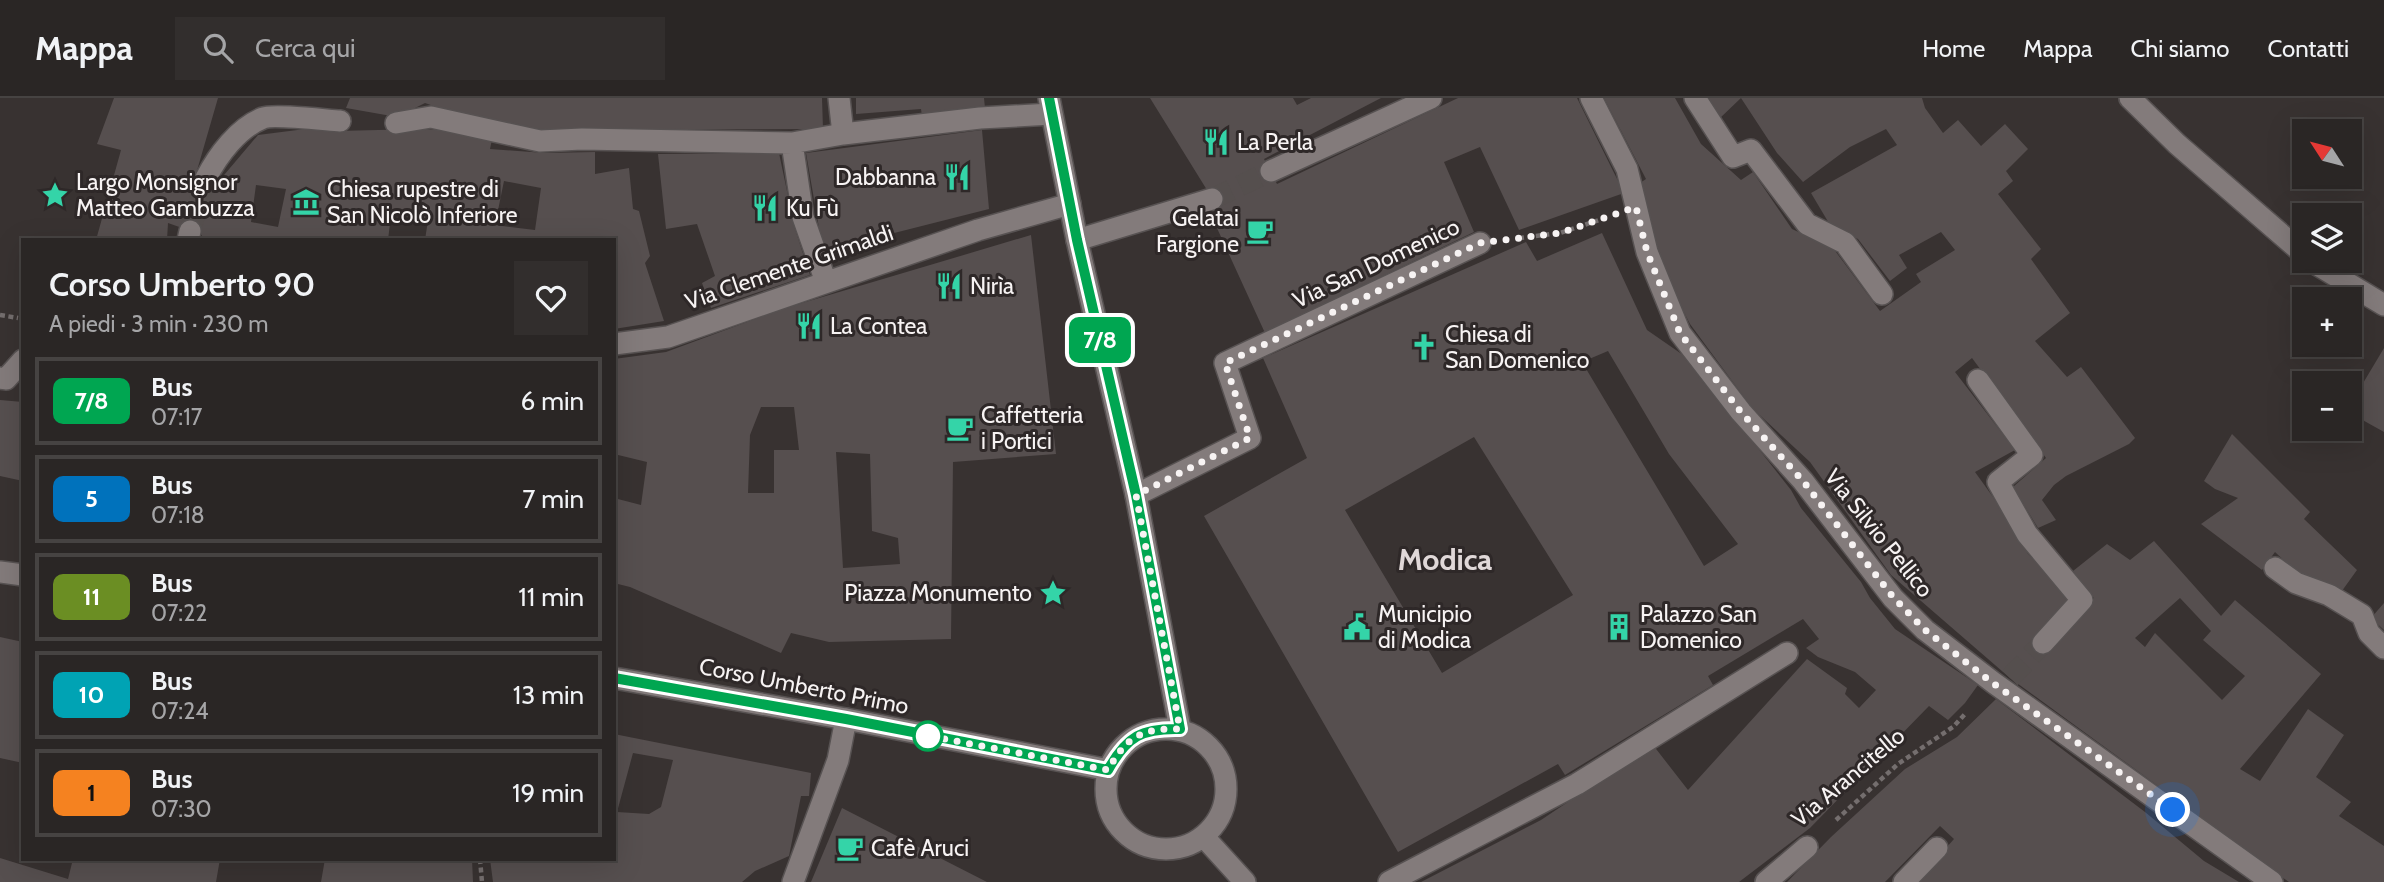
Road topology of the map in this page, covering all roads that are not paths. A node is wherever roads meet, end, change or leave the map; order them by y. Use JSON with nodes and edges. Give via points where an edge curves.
{"nodes":[{"id":1,"x":838,"y":98,"type":"edge"},
{"id":2,"x":1431,"y":98,"type":"edge"},
{"id":3,"x":1591,"y":98,"type":"edge"},
{"id":4,"x":1695,"y":98,"type":"edge"},
{"id":5,"x":2130,"y":98,"type":"edge"},
{"id":6,"x":1050,"y":106,"type":"edge"},
{"id":7,"x":340,"y":121,"type":"dead end"},
{"id":8,"x":396,"y":123,"type":"dead end"},
{"id":9,"x":843,"y":134,"type":"junction"},
{"id":10,"x":792,"y":143,"type":"junction"},
{"id":11,"x":1271,"y":171,"type":"tunnel mouth"},
{"id":12,"x":206,"y":178,"type":"tunnel mouth"},
{"id":13,"x":1212,"y":199,"type":"tunnel mouth"},
{"id":14,"x":1070,"y":204,"type":"junction"},
{"id":15,"x":1077,"y":240,"type":"junction"},
{"id":16,"x":1480,"y":243,"type":"road end"},
{"id":17,"x":2292,"y":244,"type":"edge"},
{"id":18,"x":2331,"y":273,"type":"edge"},
{"id":19,"x":826,"y":282,"type":"junction"},
{"id":20,"x":1882,"y":294,"type":"dead end"},
{"id":21,"x":2384,"y":305,"type":"edge"},
{"id":22,"x":616,"y":344,"type":"edge"},
{"id":23,"x":21,"y":362,"type":"edge"},
{"id":24,"x":0,"y":378,"type":"edge"},
{"id":25,"x":1978,"y":380,"type":"dead end"},
{"id":26,"x":1136,"y":495,"type":"junction"},
{"id":27,"x":2275,"y":568,"type":"dead end"},
{"id":28,"x":0,"y":572,"type":"edge"},
{"id":29,"x":21,"y":575,"type":"edge"},
{"id":30,"x":2043,"y":643,"type":"tunnel mouth"},
{"id":31,"x":2384,"y":648,"type":"edge"},
{"id":32,"x":1787,"y":653,"type":"dead end"},
{"id":33,"x":616,"y":678,"type":"edge"},
{"id":34,"x":846,"y":719,"type":"junction"},
{"id":35,"x":1180,"y":729,"type":"junction"},
{"id":36,"x":1108,"y":770,"type":"junction"},
{"id":37,"x":1204,"y":836,"type":"junction"},
{"id":38,"x":1807,"y":847,"type":"road end"},
{"id":39,"x":1937,"y":848,"type":"dead end"},
{"id":40,"x":793,"y":882,"type":"edge"},
{"id":41,"x":1245,"y":882,"type":"edge"},
{"id":42,"x":1389,"y":882,"type":"edge"},
{"id":43,"x":1766,"y":882,"type":"edge"},
{"id":44,"x":1904,"y":882,"type":"edge"},
{"id":45,"x":2272,"y":882,"type":"edge"}],
"edges":[{"from":1,"to":9,"type":"street"},
{"from":2,"to":11,"type":"street"},
{"from":3,"to":45,"type":"street","name":"Via Silvio Pellico","via":[[1627,169],[1647,252],[1680,333],[1893,597],[1925,630]]},
{"from":4,"to":20,"type":"street","via":[[1733,157],[1751,150],[1807,224],[1845,243]]},
{"from":5,"to":17,"type":"street"},
{"from":6,"to":9,"type":"street"},
{"from":6,"to":14,"type":"street"},
{"from":7,"to":12,"type":"street","via":[[264,117],[239,134]]},
{"from":8,"to":10,"type":"street","via":[[431,117],[540,141]]},
{"from":9,"to":10,"type":"street"},
{"from":10,"to":19,"type":"street","via":[[803,218]]},
{"from":13,"to":15,"type":"street"},
{"from":14,"to":15,"type":"street"},
{"from":14,"to":19,"type":"street","name":"Via Clemente Grimaldi"},
{"from":15,"to":26,"type":"street"},
{"from":16,"to":26,"type":"street","name":"Via San Domenico","via":[[1225,363],[1250,438]]},
{"from":18,"to":21,"type":"street"},
{"from":19,"to":22,"type":"street","name":"Via Clemente Grimaldi","via":[[668,337]]},
{"from":23,"to":24,"type":"street","via":[[6,379]]},
{"from":25,"to":30,"type":"street","via":[[2032,455],[1998,482],[2027,534],[2082,600]]},
{"from":26,"to":35,"type":"street"},
{"from":27,"to":31,"type":"street","via":[[2362,614],[2369,633]]},
{"from":28,"to":29,"type":"street"},
{"from":32,"to":42,"type":"street","via":[[1577,784]]},
{"from":33,"to":34,"type":"street","name":"Corso Umberto Primo"},
{"from":34,"to":36,"type":"street","name":"Corso Umberto Primo"},
{"from":34,"to":40,"type":"street","via":[[838,760]]},
{"from":35,"to":36,"type":"street","via":[[1157,728],[1137,736],[1119,750]]},
{"from":35,"to":37,"type":"street","via":[[1205,741],[1222,763],[1227,789],[1221,816]]},
{"from":36,"to":37,"type":"street","via":[[1106,792],[1111,813],[1123,831],[1141,844],[1162,849],[1184,846]]},
{"from":37,"to":41,"type":"street"},
{"from":38,"to":43,"type":"street","name":"Via Arancitello"},
{"from":39,"to":44,"type":"street"}]}
